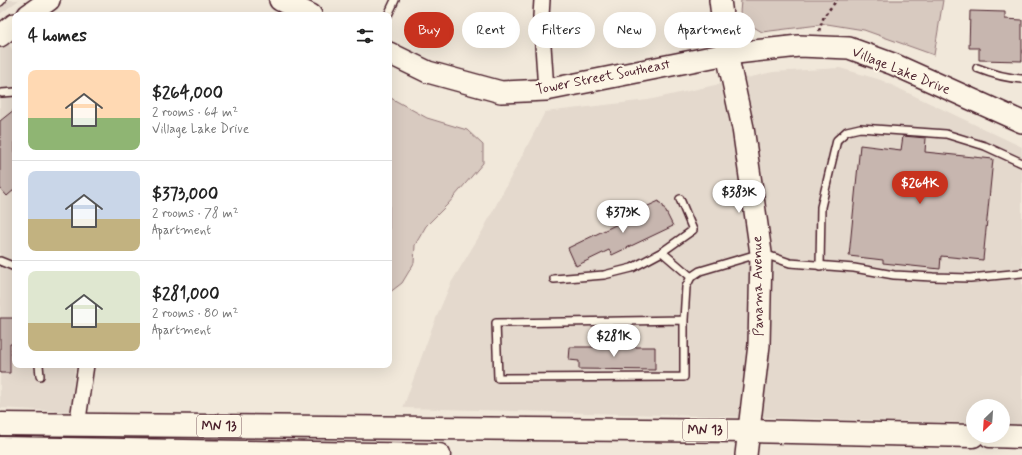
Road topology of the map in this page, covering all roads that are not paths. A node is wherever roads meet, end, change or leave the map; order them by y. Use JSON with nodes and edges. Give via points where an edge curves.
{"nodes":[{"id":1,"x":49,"y":0,"type":"edge"},
{"id":2,"x":280,"y":0,"type":"edge"},
{"id":3,"x":395,"y":0,"type":"edge"},
{"id":4,"x":542,"y":0,"type":"edge"},
{"id":5,"x":720,"y":0,"type":"edge"},
{"id":6,"x":32,"y":12,"type":"edge"},
{"id":7,"x":305,"y":12,"type":"edge"},
{"id":8,"x":389,"y":12,"type":"edge"},
{"id":9,"x":12,"y":27,"type":"edge"},
{"id":10,"x":0,"y":36,"type":"edge"},
{"id":11,"x":392,"y":54,"type":"edge"},
{"id":12,"x":727,"y":54,"type":"junction"},
{"id":13,"x":977,"y":68,"type":"dead end"},
{"id":14,"x":1022,"y":80,"type":"edge"},
{"id":15,"x":546,"y":90,"type":"junction"},
{"id":16,"x":12,"y":92,"type":"edge"},
{"id":17,"x":1,"y":93,"type":"edge"},
{"id":18,"x":1022,"y":122,"type":"edge"},
{"id":19,"x":1022,"y":163,"type":"edge"},
{"id":20,"x":680,"y":199,"type":"dead end"},
{"id":21,"x":662,"y":252,"type":"junction"},
{"id":22,"x":761,"y":254,"type":"junction"},
{"id":23,"x":0,"y":261,"type":"edge"},
{"id":24,"x":12,"y":265,"type":"edge"},
{"id":25,"x":820,"y":266,"type":"junction"},
{"id":26,"x":1022,"y":273,"type":"edge"},
{"id":27,"x":691,"y":277,"type":"junction"},
{"id":28,"x":554,"y":279,"type":"dead end"},
{"id":29,"x":684,"y":320,"type":"junction"},
{"id":30,"x":39,"y":368,"type":"edge"},
{"id":31,"x":86,"y":368,"type":"edge"},
{"id":32,"x":40,"y":376,"type":"dead end"},
{"id":33,"x":0,"y":424,"type":"edge"},
{"id":34,"x":77,"y":426,"type":"junction"},
{"id":35,"x":750,"y":431,"type":"junction"},
{"id":36,"x":966,"y":436,"type":"edge"},
{"id":37,"x":1010,"y":437,"type":"edge"},
{"id":38,"x":1022,"y":437,"type":"edge"},
{"id":39,"x":0,"y":448,"type":"edge"},
{"id":40,"x":385,"y":455,"type":"edge"},
{"id":41,"x":438,"y":455,"type":"edge"},
{"id":42,"x":746,"y":455,"type":"edge"}],
"edges":[{"from":1,"to":6,"type":"street"},
{"from":2,"to":7,"type":"street"},
{"from":3,"to":8,"type":"lane"},
{"from":4,"to":15,"type":"street"},
{"from":5,"to":12,"type":"street","name":"Panama Avenue"},
{"from":9,"to":10,"type":"street"},
{"from":11,"to":15,"type":"street","name":"Tower Street Southeast","via":[[428,72],[501,92]]},
{"from":12,"to":15,"type":"street","name":"Tower Street Southeast"},
{"from":12,"to":18,"type":"street","name":"Village Lake Drive","via":[[799,46],[849,48],[893,64]]},
{"from":12,"to":22,"type":"street","name":"Panama Avenue","via":[[743,128]]},
{"from":13,"to":14,"type":"lane"},
{"from":16,"to":17,"type":"lane"},
{"from":19,"to":25,"type":"lane","via":[[985,146],[946,134],[860,128],[847,131],[837,140],[821,207]]},
{"from":20,"to":21,"type":"lane","via":[[693,230]]},
{"from":21,"to":27,"type":"lane"},
{"from":21,"to":28,"type":"lane","via":[[632,268],[604,275]]},
{"from":22,"to":25,"type":"lane","via":[[790,263]]},
{"from":22,"to":27,"type":"lane"},
{"from":22,"to":35,"type":"street","name":"Panama Avenue","via":[[759,345]]},
{"from":23,"to":24,"type":"lane"},
{"from":25,"to":26,"type":"lane","via":[[933,277],[970,278]]},
{"from":27,"to":29,"type":"lane","via":[[686,287]]},
{"from":29,"to":29,"type":"lane","via":[[496,323],[498,378],[684,377]]},
{"from":30,"to":32,"type":"lane"},
{"from":31,"to":34,"type":"street"},
{"from":33,"to":34,"type":"main road","number":"MN 13"},
{"from":34,"to":35,"type":"main road","number":"MN 13"},
{"from":35,"to":36,"type":"main road","number":"MN 13"},
{"from":35,"to":42,"type":"street","name":"Panama Avenue"},
{"from":37,"to":38,"type":"main road"},
{"from":39,"to":40,"type":"main road","number":"MN 13"},
{"from":40,"to":41,"type":"main road","number":"MN 13"}]}
